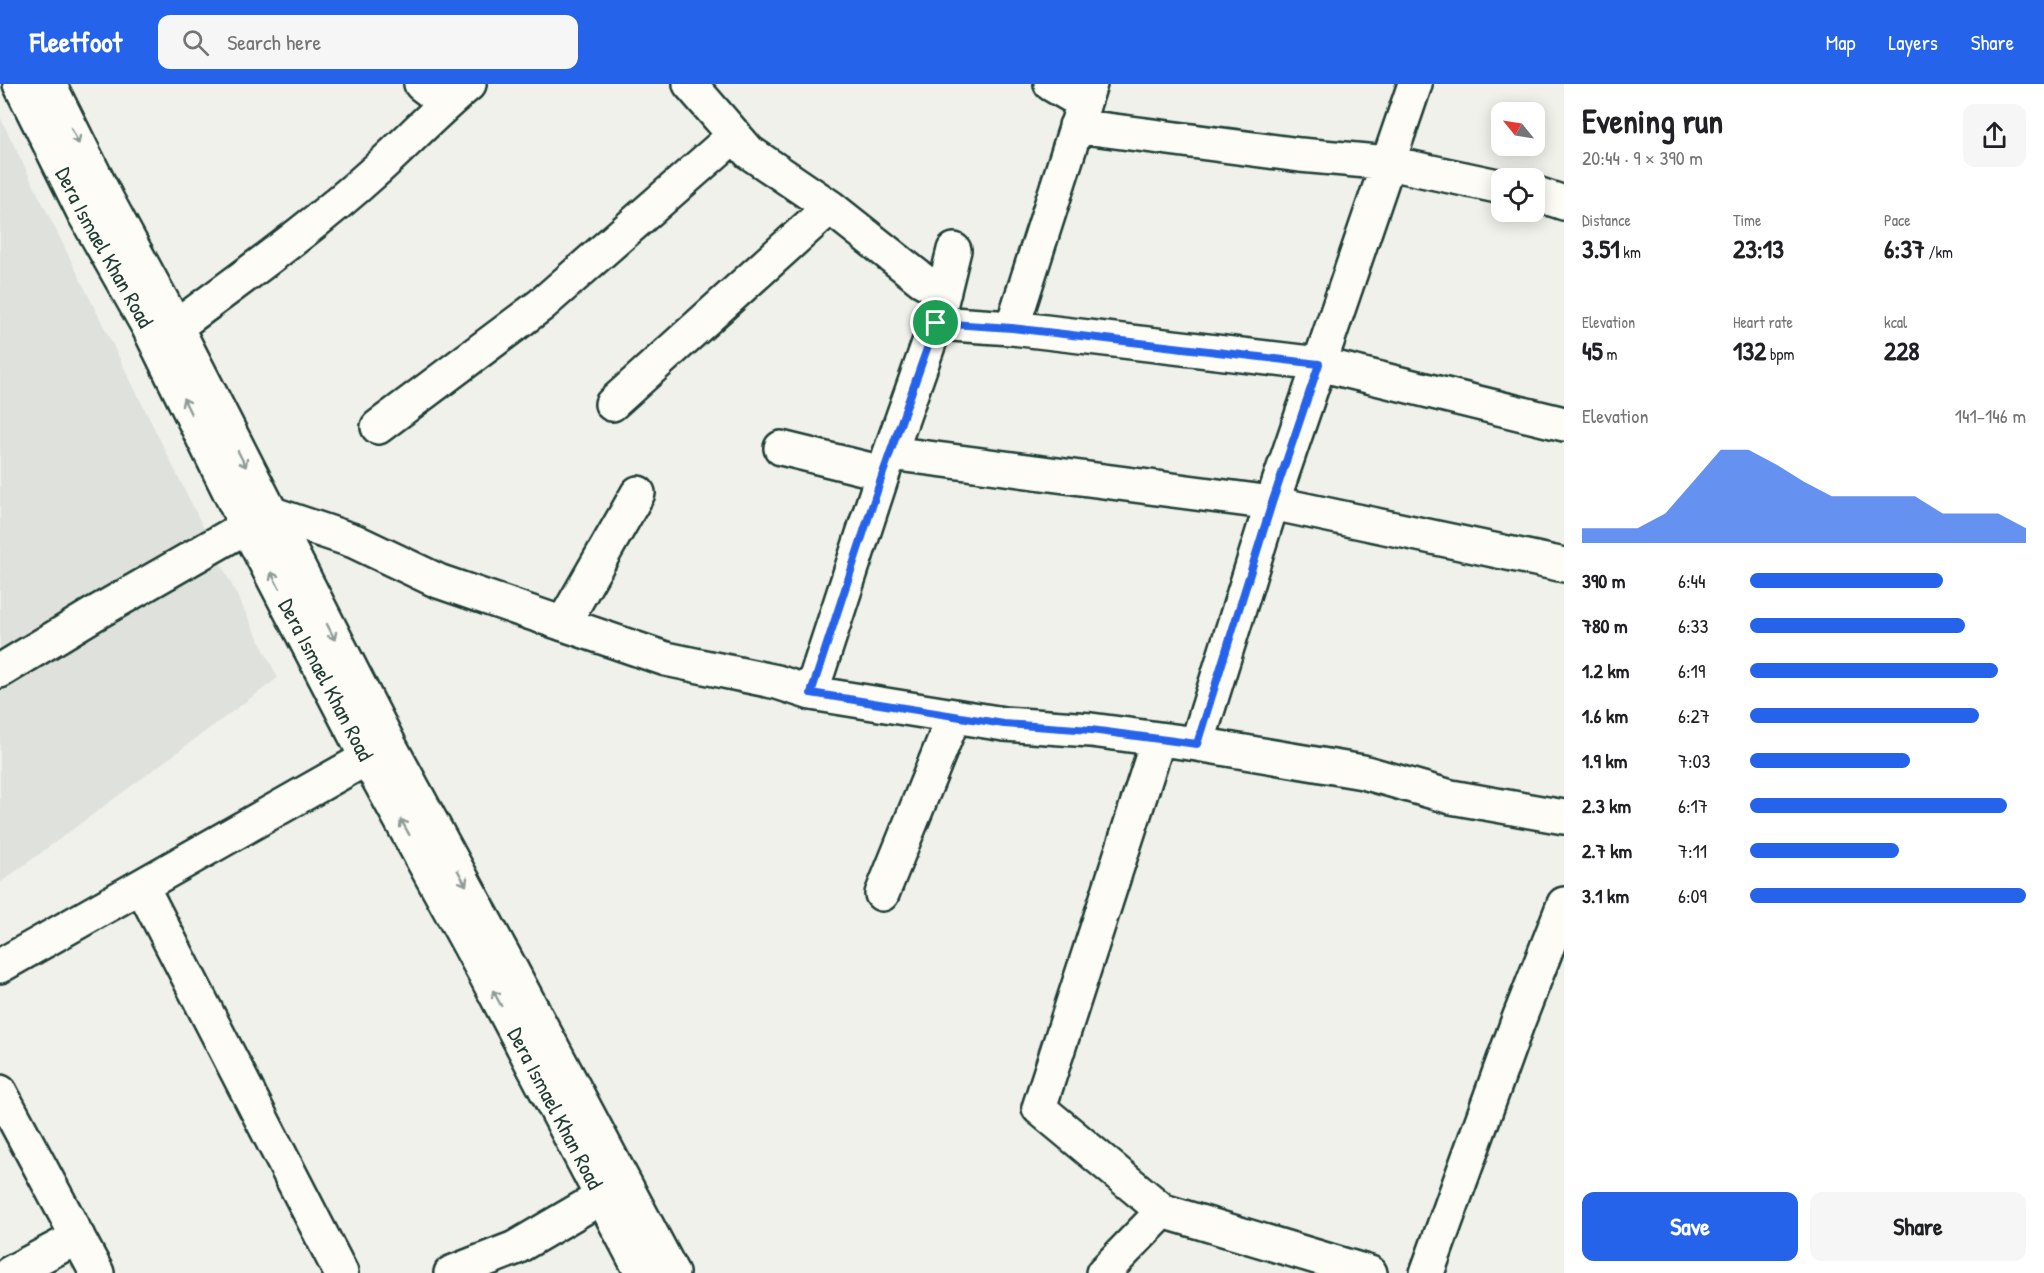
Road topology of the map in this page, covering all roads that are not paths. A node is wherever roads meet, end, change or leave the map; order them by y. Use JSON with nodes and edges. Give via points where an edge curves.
{"nodes":[{"id":1,"x":20,"y":84,"type":"edge"},
{"id":2,"x":49,"y":84,"type":"edge"},
{"id":3,"x":690,"y":84,"type":"edge"},
{"id":4,"x":1051,"y":84,"type":"edge"},
{"id":5,"x":1415,"y":84,"type":"edge"},
{"id":6,"x":446,"y":90,"type":"edge"},
{"id":7,"x":1083,"y":104,"type":"edge"},
{"id":8,"x":735,"y":135,"type":"junction"},
{"id":9,"x":1389,"y":163,"type":"junction"},
{"id":10,"x":1491,"y":185,"type":"edge"},
{"id":11,"x":1545,"y":196,"type":"edge"},
{"id":12,"x":1564,"y":202,"type":"edge"},
{"id":13,"x":830,"y":207,"type":"junction"},
{"id":14,"x":954,"y":249,"type":"dead end"},
{"id":15,"x":944,"y":292,"type":"junction"},
{"id":16,"x":936,"y":323,"type":"junction"},
{"id":17,"x":176,"y":327,"type":"junction"},
{"id":18,"x":1012,"y":328,"type":"junction"},
{"id":19,"x":1319,"y":364,"type":"junction"},
{"id":20,"x":612,"y":404,"type":"dead end"},
{"id":21,"x":1564,"y":424,"type":"edge"},
{"id":22,"x":378,"y":427,"type":"dead end"},
{"id":23,"x":781,"y":447,"type":"dead end"},
{"id":24,"x":887,"y":463,"type":"junction"},
{"id":25,"x":638,"y":493,"type":"dead end"},
{"id":26,"x":1272,"y":503,"type":"junction"},
{"id":27,"x":258,"y":519,"type":"junction"},
{"id":28,"x":1564,"y":565,"type":"edge"},
{"id":29,"x":563,"y":624,"type":"junction"},
{"id":30,"x":0,"y":671,"type":"edge"},
{"id":31,"x":811,"y":693,"type":"junction"},
{"id":32,"x":954,"y":716,"type":"junction"},
{"id":33,"x":1158,"y":740,"type":"junction"},
{"id":34,"x":1197,"y":744,"type":"junction"},
{"id":35,"x":367,"y":758,"type":"junction"},
{"id":36,"x":1564,"y":817,"type":"edge"},
{"id":37,"x":142,"y":887,"type":"junction"},
{"id":38,"x":882,"y":894,"type":"dead end"},
{"id":39,"x":1564,"y":904,"type":"edge"},
{"id":40,"x":0,"y":966,"type":"edge"},
{"id":41,"x":0,"y":1092,"type":"edge"},
{"id":42,"x":613,"y":1191,"type":"junction"},
{"id":43,"x":1163,"y":1211,"type":"junction"},
{"id":44,"x":78,"y":1237,"type":"junction"},
{"id":45,"x":1105,"y":1272,"type":"edge"},
{"id":46,"x":10,"y":1273,"type":"edge"},
{"id":47,"x":97,"y":1273,"type":"edge"},
{"id":48,"x":341,"y":1273,"type":"edge"},
{"id":49,"x":450,"y":1273,"type":"edge"},
{"id":50,"x":642,"y":1273,"type":"edge"},
{"id":51,"x":672,"y":1273,"type":"edge"},
{"id":52,"x":1370,"y":1273,"type":"edge"},
{"id":53,"x":1427,"y":1273,"type":"edge"}],
"edges":[{"from":27,"to":1,"type":"main road","name":"Dera Ismael Khan Road","one_way":true,"via":[[84,213]]},
{"from":2,"to":17,"type":"main road","name":"Dera Ismael Khan Road","one_way":true},
{"from":3,"to":8,"type":"main road"},
{"from":4,"to":7,"type":"main road"},
{"from":5,"to":9,"type":"main road"},
{"from":6,"to":17,"type":"main road","via":[[374,172],[282,249]]},
{"from":7,"to":9,"type":"main road","via":[[1300,155]]},
{"from":7,"to":18,"type":"main road"},
{"from":8,"to":13,"type":"main road","via":[[749,152]]},
{"from":8,"to":22,"type":"main road","via":[[541,305]]},
{"from":9,"to":10,"type":"main road"},
{"from":9,"to":19,"type":"main road"},
{"from":11,"to":12,"type":"main road"},
{"from":13,"to":15,"type":"main road","via":[[922,280]]},
{"from":13,"to":20,"type":"main road"},
{"from":14,"to":15,"type":"main road"},
{"from":15,"to":16,"type":"main road"},
{"from":16,"to":18,"type":"main road"},
{"from":16,"to":24,"type":"main road"},
{"from":17,"to":27,"type":"main road","name":"Dera Ismael Khan Road","one_way":true},
{"from":18,"to":19,"type":"main road"},
{"from":19,"to":21,"type":"main road"},
{"from":19,"to":26,"type":"main road"},
{"from":23,"to":24,"type":"main road"},
{"from":24,"to":26,"type":"main road"},
{"from":24,"to":31,"type":"main road"},
{"from":25,"to":29,"type":"main road"},
{"from":26,"to":28,"type":"main road"},
{"from":26,"to":34,"type":"main road"},
{"from":27,"to":29,"type":"main road","via":[[354,541],[438,581]]},
{"from":27,"to":30,"type":"main road"},
{"from":35,"to":27,"type":"main road","name":"Dera Ismael Khan Road","one_way":true},
{"from":27,"to":42,"type":"main road","name":"Dera Ismael Khan Road","one_way":true,"via":[[385,735],[501,950]]},
{"from":29,"to":31,"type":"main road","via":[[666,659]]},
{"from":31,"to":32,"type":"main road"},
{"from":32,"to":33,"type":"main road"},
{"from":32,"to":38,"type":"main road"},
{"from":33,"to":34,"type":"main road"},
{"from":33,"to":43,"type":"main road","via":[[1039,1108]]},
{"from":34,"to":36,"type":"main road","via":[[1363,772],[1451,797]]},
{"from":35,"to":37,"type":"main road"},
{"from":42,"to":35,"type":"main road","name":"Dera Ismael Khan Road","one_way":true,"via":[[484,972]]},
{"from":37,"to":40,"type":"main road"},
{"from":37,"to":48,"type":"main road"},
{"from":39,"to":53,"type":"main road"},
{"from":41,"to":44,"type":"main road"},
{"from":42,"to":49,"type":"main road","via":[[515,1248]]},
{"from":42,"to":50,"type":"main road","name":"Dera Ismael Khan Road"},
{"from":42,"to":51,"type":"main road","name":"Dera Ismael Khan Road"},
{"from":43,"to":45,"type":"main road"},
{"from":43,"to":52,"type":"main road"},
{"from":44,"to":46,"type":"main road"},
{"from":44,"to":47,"type":"main road"}]}
